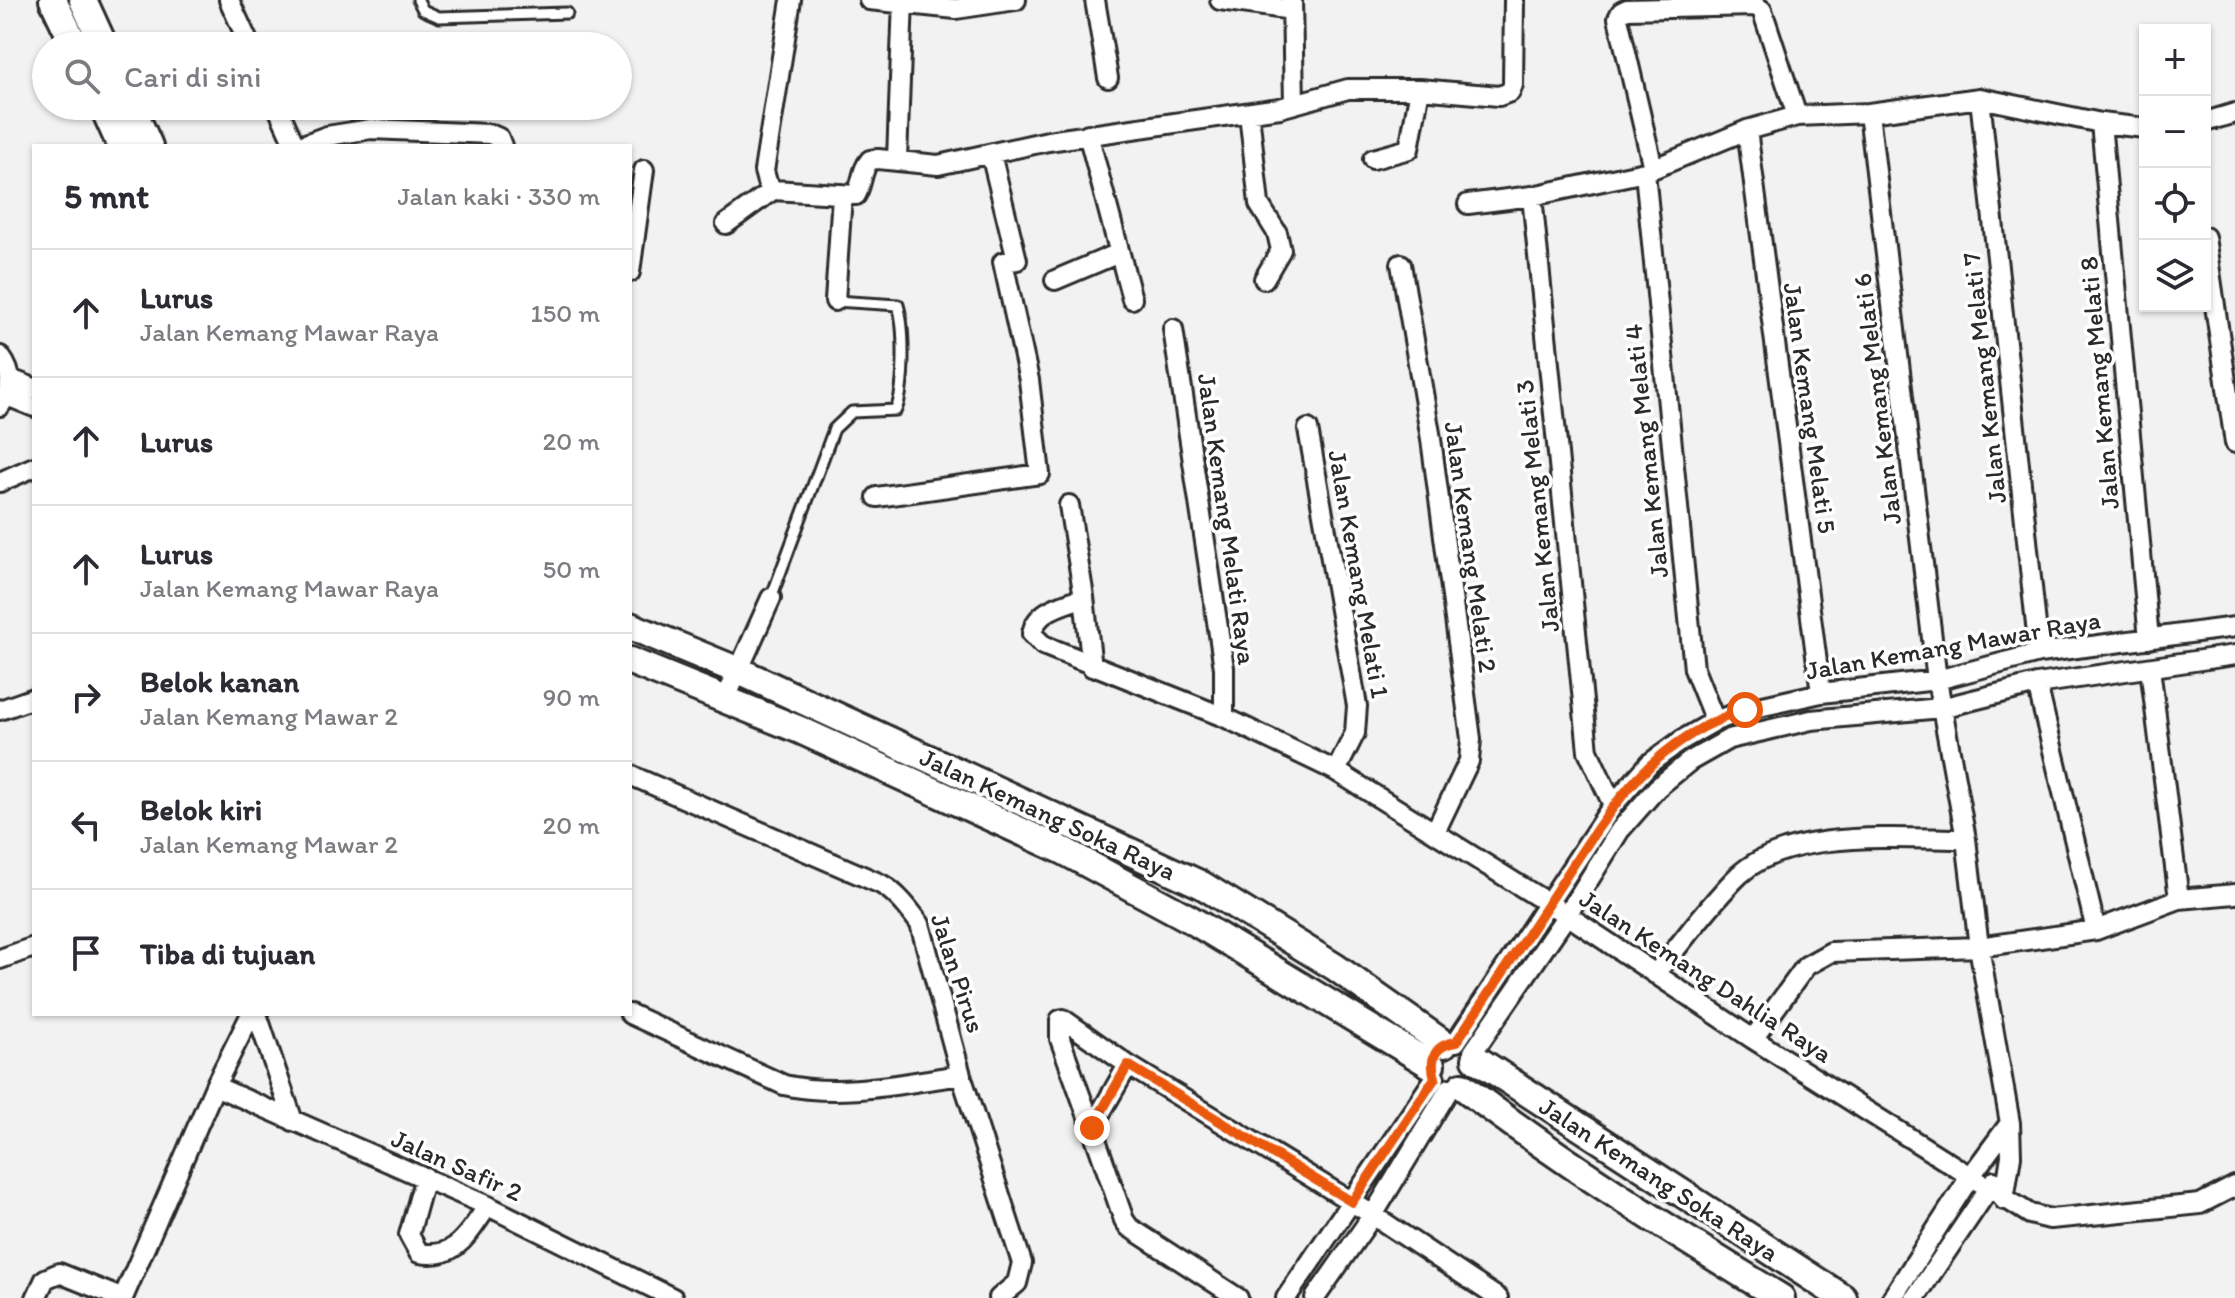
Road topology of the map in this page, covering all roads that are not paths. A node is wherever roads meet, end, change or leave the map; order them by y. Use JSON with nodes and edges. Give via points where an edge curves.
{"nodes":[{"id":1,"x":53,"y":0,"type":"edge"},
{"id":2,"x":83,"y":0,"type":"edge"},
{"id":3,"x":229,"y":0,"type":"edge"},
{"id":4,"x":418,"y":0,"type":"edge"},
{"id":5,"x":791,"y":0,"type":"edge"},
{"id":6,"x":869,"y":0,"type":"edge"},
{"id":7,"x":1016,"y":0,"type":"edge"},
{"id":8,"x":1095,"y":0,"type":"edge"},
{"id":9,"x":1220,"y":0,"type":"edge"},
{"id":10,"x":1514,"y":0,"type":"edge"},
{"id":11,"x":903,"y":2,"type":"edge"},
{"id":12,"x":1292,"y":5,"type":"edge"},
{"id":13,"x":567,"y":13,"type":"dead end"},
{"id":14,"x":68,"y":32,"type":"edge"},
{"id":15,"x":98,"y":32,"type":"edge"},
{"id":16,"x":244,"y":32,"type":"edge"},
{"id":17,"x":1108,"y":78,"type":"dead end"},
{"id":18,"x":1420,"y":89,"type":"junction"},
{"id":19,"x":1980,"y":98,"type":"junction"},
{"id":20,"x":1294,"y":104,"type":"junction"},
{"id":21,"x":1249,"y":113,"type":"junction"},
{"id":22,"x":1869,"y":113,"type":"junction"},
{"id":23,"x":2235,"y":113,"type":"edge"},
{"id":24,"x":1797,"y":116,"type":"junction"},
{"id":25,"x":109,"y":120,"type":"edge"},
{"id":26,"x":137,"y":120,"type":"edge"},
{"id":27,"x":284,"y":120,"type":"edge"},
{"id":28,"x":2211,"y":121,"type":"edge"},
{"id":29,"x":2101,"y":123,"type":"junction"},
{"id":30,"x":2139,"y":127,"type":"edge"},
{"id":31,"x":1747,"y":130,"type":"junction"},
{"id":32,"x":1088,"y":134,"type":"junction"},
{"id":33,"x":429,"y":139,"type":"edge"},
{"id":34,"x":120,"y":144,"type":"edge"},
{"id":35,"x":148,"y":144,"type":"edge"},
{"id":36,"x":297,"y":144,"type":"edge"},
{"id":37,"x":305,"y":144,"type":"edge"},
{"id":38,"x":501,"y":144,"type":"edge"},
{"id":39,"x":991,"y":154,"type":"junction"},
{"id":40,"x":897,"y":159,"type":"junction"},
{"id":41,"x":1373,"y":159,"type":"dead end"},
{"id":42,"x":644,"y":170,"type":"dead end"},
{"id":43,"x":1649,"y":170,"type":"junction"},
{"id":44,"x":773,"y":190,"type":"junction"},
{"id":45,"x":842,"y":195,"type":"junction"},
{"id":46,"x":1532,"y":196,"type":"junction"},
{"id":47,"x":1468,"y":204,"type":"dead end"},
{"id":48,"x":726,"y":224,"type":"dead end"},
{"id":49,"x":2205,"y":240,"type":"edge"},
{"id":50,"x":1119,"y":253,"type":"junction"},
{"id":51,"x":632,"y":257,"type":"edge"},
{"id":52,"x":1401,"y":264,"type":"dead end"},
{"id":53,"x":1264,"y":279,"type":"dead end"},
{"id":54,"x":1055,"y":280,"type":"dead end"},
{"id":55,"x":1132,"y":299,"type":"dead end"},
{"id":56,"x":835,"y":301,"type":"joint"},
{"id":57,"x":1173,"y":329,"type":"dead end"},
{"id":58,"x":0,"y":356,"type":"edge"},
{"id":59,"x":32,"y":388,"type":"edge"},
{"id":60,"x":6,"y":394,"type":"edge"},
{"id":61,"x":32,"y":406,"type":"edge"},
{"id":62,"x":1308,"y":429,"type":"dead end"},
{"id":63,"x":2235,"y":443,"type":"edge"},
{"id":64,"x":32,"y":468,"type":"edge"},
{"id":65,"x":0,"y":482,"type":"edge"},
{"id":66,"x":877,"y":497,"type":"dead end"},
{"id":67,"x":1069,"y":505,"type":"dead end"},
{"id":68,"x":1084,"y":597,"type":"junction"},
{"id":69,"x":771,"y":598,"type":"joint"},
{"id":70,"x":632,"y":627,"type":"edge"},
{"id":71,"x":2235,"y":627,"type":"edge"},
{"id":72,"x":2149,"y":639,"type":"junction"},
{"id":73,"x":2039,"y":653,"type":"junction"},
{"id":74,"x":2235,"y":655,"type":"edge"},
{"id":75,"x":632,"y":662,"type":"edge"},
{"id":76,"x":1092,"y":667,"type":"junction"},
{"id":77,"x":2150,"y":668,"type":"junction"},
{"id":78,"x":739,"y":671,"type":"junction"},
{"id":79,"x":1937,"y":680,"type":"junction"},
{"id":80,"x":2037,"y":684,"type":"junction"},
{"id":81,"x":1821,"y":693,"type":"junction"},
{"id":82,"x":726,"y":698,"type":"junction"},
{"id":83,"x":32,"y":699,"type":"edge"},
{"id":84,"x":1941,"y":708,"type":"junction"},
{"id":85,"x":0,"y":710,"type":"edge"},
{"id":86,"x":1224,"y":717,"type":"junction"},
{"id":87,"x":1715,"y":721,"type":"junction"},
{"id":88,"x":1336,"y":771,"type":"junction"},
{"id":89,"x":632,"y":776,"type":"edge"},
{"id":90,"x":1613,"y":805,"type":"junction"},
{"id":91,"x":1435,"y":832,"type":"junction"},
{"id":92,"x":1966,"y":839,"type":"junction"},
{"id":93,"x":2235,"y":894,"type":"edge"},
{"id":94,"x":2179,"y":899,"type":"junction"},
{"id":95,"x":1548,"y":904,"type":"junction"},
{"id":96,"x":1567,"y":915,"type":"junction"},
{"id":97,"x":2096,"y":930,"type":"junction"},
{"id":98,"x":1979,"y":947,"type":"junction"},
{"id":99,"x":32,"y":948,"type":"edge"},
{"id":100,"x":0,"y":959,"type":"edge"},
{"id":101,"x":1655,"y":974,"type":"junction"},
{"id":102,"x":632,"y":1015,"type":"edge"},
{"id":103,"x":253,"y":1016,"type":"edge"},
{"id":104,"x":255,"y":1016,"type":"edge"},
{"id":105,"x":1753,"y":1039,"type":"junction"},
{"id":106,"x":1453,"y":1064,"type":"junction"},
{"id":107,"x":1128,"y":1065,"type":"junction"},
{"id":108,"x":961,"y":1075,"type":"junction"},
{"id":109,"x":215,"y":1086,"type":"junction"},
{"id":110,"x":293,"y":1121,"type":"junction"},
{"id":111,"x":2010,"y":1123,"type":"junction"},
{"id":112,"x":1092,"y":1128,"type":"junction"},
{"id":113,"x":2011,"y":1156,"type":"junction"},
{"id":114,"x":425,"y":1177,"type":"junction"},
{"id":115,"x":1970,"y":1177,"type":"junction"},
{"id":116,"x":2235,"y":1186,"type":"edge"},
{"id":117,"x":1989,"y":1188,"type":"junction"},
{"id":118,"x":2004,"y":1200,"type":"junction"},
{"id":119,"x":1352,"y":1202,"type":"junction"},
{"id":120,"x":488,"y":1206,"type":"junction"},
{"id":121,"x":1373,"y":1215,"type":"junction"},
{"id":122,"x":36,"y":1298,"type":"edge"},
{"id":123,"x":122,"y":1298,"type":"edge"},
{"id":124,"x":673,"y":1298,"type":"edge"},
{"id":125,"x":999,"y":1298,"type":"edge"},
{"id":126,"x":1238,"y":1298,"type":"edge"},
{"id":127,"x":1286,"y":1298,"type":"edge"},
{"id":128,"x":1315,"y":1298,"type":"edge"},
{"id":129,"x":1498,"y":1298,"type":"edge"},
{"id":130,"x":1781,"y":1298,"type":"edge"},
{"id":131,"x":1843,"y":1298,"type":"edge"},
{"id":132,"x":1892,"y":1298,"type":"edge"},
{"id":133,"x":1915,"y":1298,"type":"edge"}],
"edges":[{"from":1,"to":14,"type":"street"},
{"from":2,"to":15,"type":"street"},
{"from":3,"to":16,"type":"street"},
{"from":4,"to":13,"type":"lane","via":[[423,10],[439,17]]},
{"from":5,"to":44,"type":"street","via":[[764,171]]},
{"from":6,"to":11,"type":"street"},
{"from":7,"to":11,"type":"street","via":[[956,9]]},
{"from":8,"to":17,"type":"street"},
{"from":9,"to":12,"type":"street"},
{"from":10,"to":18,"type":"street","via":[[1510,92],[1488,97]]},
{"from":11,"to":40,"type":"street"},
{"from":12,"to":20,"type":"street"},
{"from":18,"to":20,"type":"street","via":[[1348,89]]},
{"from":18,"to":41,"type":"street","via":[[1409,149]]},
{"from":19,"to":22,"type":"street"},
{"from":19,"to":29,"type":"street"},
{"from":19,"to":73,"type":"street","name":"Jalan Kemang Melati 7"},
{"from":20,"to":21,"type":"street"},
{"from":21,"to":32,"type":"street"},
{"from":21,"to":53,"type":"street","via":[[1259,204],[1281,250]]},
{"from":22,"to":24,"type":"street"},
{"from":22,"to":79,"type":"street","name":"Jalan Kemang Melati 6"},
{"from":23,"to":28,"type":"street"},
{"from":24,"to":31,"type":"street"},
{"from":24,"to":43,"type":"street","name":"Jalan Kemang Melati 4","via":[[1762,10],[1627,9],[1618,18]]},
{"from":25,"to":34,"type":"street"},
{"from":26,"to":35,"type":"street"},
{"from":27,"to":36,"type":"street"},
{"from":29,"to":30,"type":"street"},
{"from":29,"to":72,"type":"street","name":"Jalan Kemang Melati 8"},
{"from":31,"to":43,"type":"street"},
{"from":31,"to":81,"type":"street","name":"Jalan Kemang Melati 5"},
{"from":32,"to":39,"type":"street"},
{"from":32,"to":50,"type":"street"},
{"from":33,"to":37,"type":"street","via":[[371,129]]},
{"from":33,"to":38,"type":"street","via":[[490,134]]},
{"from":39,"to":40,"type":"street","via":[[938,165]]},
{"from":39,"to":66,"type":"street","via":[[1017,260],[1003,262],[1029,380],[1040,474]]},
{"from":40,"to":45,"type":"street","via":[[870,160],[856,195]]},
{"from":42,"to":51,"type":"street"},
{"from":43,"to":46,"type":"street"},
{"from":43,"to":87,"type":"street","name":"Jalan Kemang Melati 4","via":[[1694,669]]},
{"from":44,"to":45,"type":"street"},
{"from":44,"to":48,"type":"street"},
{"from":45,"to":56,"type":"street"},
{"from":46,"to":47,"type":"street"},
{"from":46,"to":90,"type":"street","name":"Jalan Kemang Melati 3","via":[[1588,751]]},
{"from":49,"to":63,"type":"street"},
{"from":50,"to":54,"type":"street"},
{"from":50,"to":55,"type":"street"},
{"from":52,"to":91,"type":"street","name":"Jalan Kemang Melati 2","via":[[1431,439],[1471,739],[1469,761]]},
{"from":56,"to":69,"type":"lane","via":[[898,305],[900,400],[896,410],[852,412],[834,429]]},
{"from":57,"to":86,"type":"street","name":"Jalan Kemang Melati Raya","via":[[1224,668]]},
{"from":58,"to":60,"type":"street","via":[[7,365]]},
{"from":59,"to":60,"type":"street"},
{"from":60,"to":61,"type":"street"},
{"from":62,"to":88,"type":"street","name":"Jalan Kemang Melati 1","via":[[1357,706],[1355,733]]},
{"from":64,"to":65,"type":"street"},
{"from":67,"to":68,"type":"street"},
{"from":68,"to":76,"type":"street"},
{"from":68,"to":76,"type":"street","name":"Jalan Kemang Dahlia Raya","via":[[1043,613],[1032,634],[1043,645]]},
{"from":69,"to":78,"type":"street"},
{"from":70,"to":78,"type":"street","name":"Jalan Kemang Soka Raya"},
{"from":71,"to":72,"type":"street","name":"Jalan Kemang Mawar Raya"},
{"from":72,"to":73,"type":"street","name":"Jalan Kemang Mawar Raya"},
{"from":73,"to":79,"type":"street","name":"Jalan Kemang Mawar Raya"},
{"from":74,"to":77,"type":"street","name":"Jalan Kemang Mawar Raya"},
{"from":75,"to":82,"type":"street","name":"Jalan Kemang Soka Raya"},
{"from":76,"to":86,"type":"street","name":"Jalan Kemang Dahlia Raya"},
{"from":77,"to":80,"type":"street","name":"Jalan Kemang Mawar Raya"},
{"from":77,"to":94,"type":"street"},
{"from":78,"to":82,"type":"street"},
{"from":78,"to":106,"type":"street","name":"Jalan Kemang Soka Raya","via":[[1202,885],[1335,967]]},
{"from":79,"to":81,"type":"street","name":"Jalan Kemang Mawar Raya"},
{"from":79,"to":84,"type":"street","name":"Jalan Kemang Melati 6"},
{"from":80,"to":84,"type":"street","name":"Jalan Kemang Mawar Raya"},
{"from":80,"to":97,"type":"street"},
{"from":81,"to":87,"type":"street","name":"Jalan Kemang Mawar Raya"},
{"from":82,"to":106,"type":"street","name":"Jalan Kemang Soka Raya","via":[[1064,851]]},
{"from":83,"to":85,"type":"street"},
{"from":84,"to":92,"type":"street","name":"Jalan Kemang Melati 6"},
{"from":84,"to":96,"type":"street","name":"Jalan Kemang Mawar Raya","via":[[1811,720],[1729,739],[1657,788],[1620,830]]},
{"from":86,"to":88,"type":"street","name":"Jalan Kemang Dahlia Raya"},
{"from":87,"to":90,"type":"street","name":"Jalan Kemang Mawar Raya","via":[[1650,763]]},
{"from":88,"to":91,"type":"street","name":"Jalan Kemang Dahlia Raya"},
{"from":89,"to":108,"type":"street","name":"Jalan Pirus","via":[[890,889],[920,924]]},
{"from":90,"to":95,"type":"street","name":"Jalan Kemang Mawar Raya"},
{"from":91,"to":95,"type":"street","name":"Jalan Kemang Dahlia Raya"},
{"from":92,"to":98,"type":"street","name":"Jalan Kemang Melati 6"},
{"from":92,"to":101,"type":"street","via":[[1831,840],[1788,848],[1740,874]]},
{"from":93,"to":94,"type":"street"},
{"from":94,"to":97,"type":"street"},
{"from":95,"to":96,"type":"street","name":"Jalan Kemang Dahlia Raya"},
{"from":95,"to":106,"type":"street","name":"Jalan Kemang Mawar Raya"},
{"from":96,"to":101,"type":"street","name":"Jalan Kemang Dahlia Raya"},
{"from":96,"to":106,"type":"street","name":"Jalan Kemang Mawar Raya"},
{"from":97,"to":98,"type":"street"},
{"from":98,"to":105,"type":"street","via":[[1831,952],[1818,957]]},
{"from":98,"to":111,"type":"street","name":"Jalan Kemang Melati 6"},
{"from":99,"to":100,"type":"street"},
{"from":101,"to":105,"type":"street","name":"Jalan Kemang Dahlia Raya"},
{"from":102,"to":108,"type":"street","via":[[784,1085],[807,1090]]},
{"from":103,"to":109,"type":"street"},
{"from":104,"to":110,"type":"street"},
{"from":105,"to":115,"type":"street","name":"Jalan Kemang Dahlia Raya"},
{"from":106,"to":119,"type":"street","name":"Jalan Kemang Mawar Raya"},
{"from":106,"to":121,"type":"street","name":"Jalan Kemang Mawar Raya"},
{"from":106,"to":130,"type":"street","name":"Jalan Kemang Soka Raya","via":[[1529,1137]]},
{"from":106,"to":131,"type":"street","name":"Jalan Kemang Soka Raya"},
{"from":107,"to":112,"type":"street"},
{"from":107,"to":112,"type":"street","via":[[1060,1020],[1060,1039]]},
{"from":107,"to":119,"type":"street"},
{"from":108,"to":125,"type":"street","name":"Jalan Pirus","via":[[1022,1263],[1017,1283]]},
{"from":109,"to":110,"type":"street","name":"Jalan Safir 2"},
{"from":109,"to":123,"type":"street"},
{"from":110,"to":114,"type":"street","name":"Jalan Safir 2"},
{"from":111,"to":113,"type":"street","name":"Jalan Kemang Melati 6"},
{"from":111,"to":115,"type":"street"},
{"from":112,"to":126,"type":"street","via":[[1129,1227]]},
{"from":113,"to":117,"type":"street"},
{"from":113,"to":118,"type":"street","name":"Jalan Kemang Melati 6"},
{"from":114,"to":120,"type":"street","name":"Jalan Safir 2"},
{"from":114,"to":120,"type":"street","via":[[409,1235],[419,1253],[444,1254],[455,1248]]},
{"from":115,"to":117,"type":"street","name":"Jalan Kemang Dahlia Raya"},
{"from":115,"to":132,"type":"street"},
{"from":116,"to":118,"type":"street","name":"Jalan Kemang Dahlia Raya","via":[[2200,1204],[2050,1219]]},
{"from":117,"to":118,"type":"street","name":"Jalan Kemang Dahlia Raya"},
{"from":117,"to":133,"type":"street"},
{"from":119,"to":121,"type":"street"},
{"from":119,"to":127,"type":"street","name":"Jalan Kemang Mawar Raya"},
{"from":120,"to":124,"type":"street","name":"Jalan Safir 2"},
{"from":121,"to":128,"type":"street","name":"Jalan Kemang Mawar Raya"},
{"from":121,"to":129,"type":"street"},
{"from":122,"to":123,"type":"street","via":[[45,1279],[59,1273]]}]}
